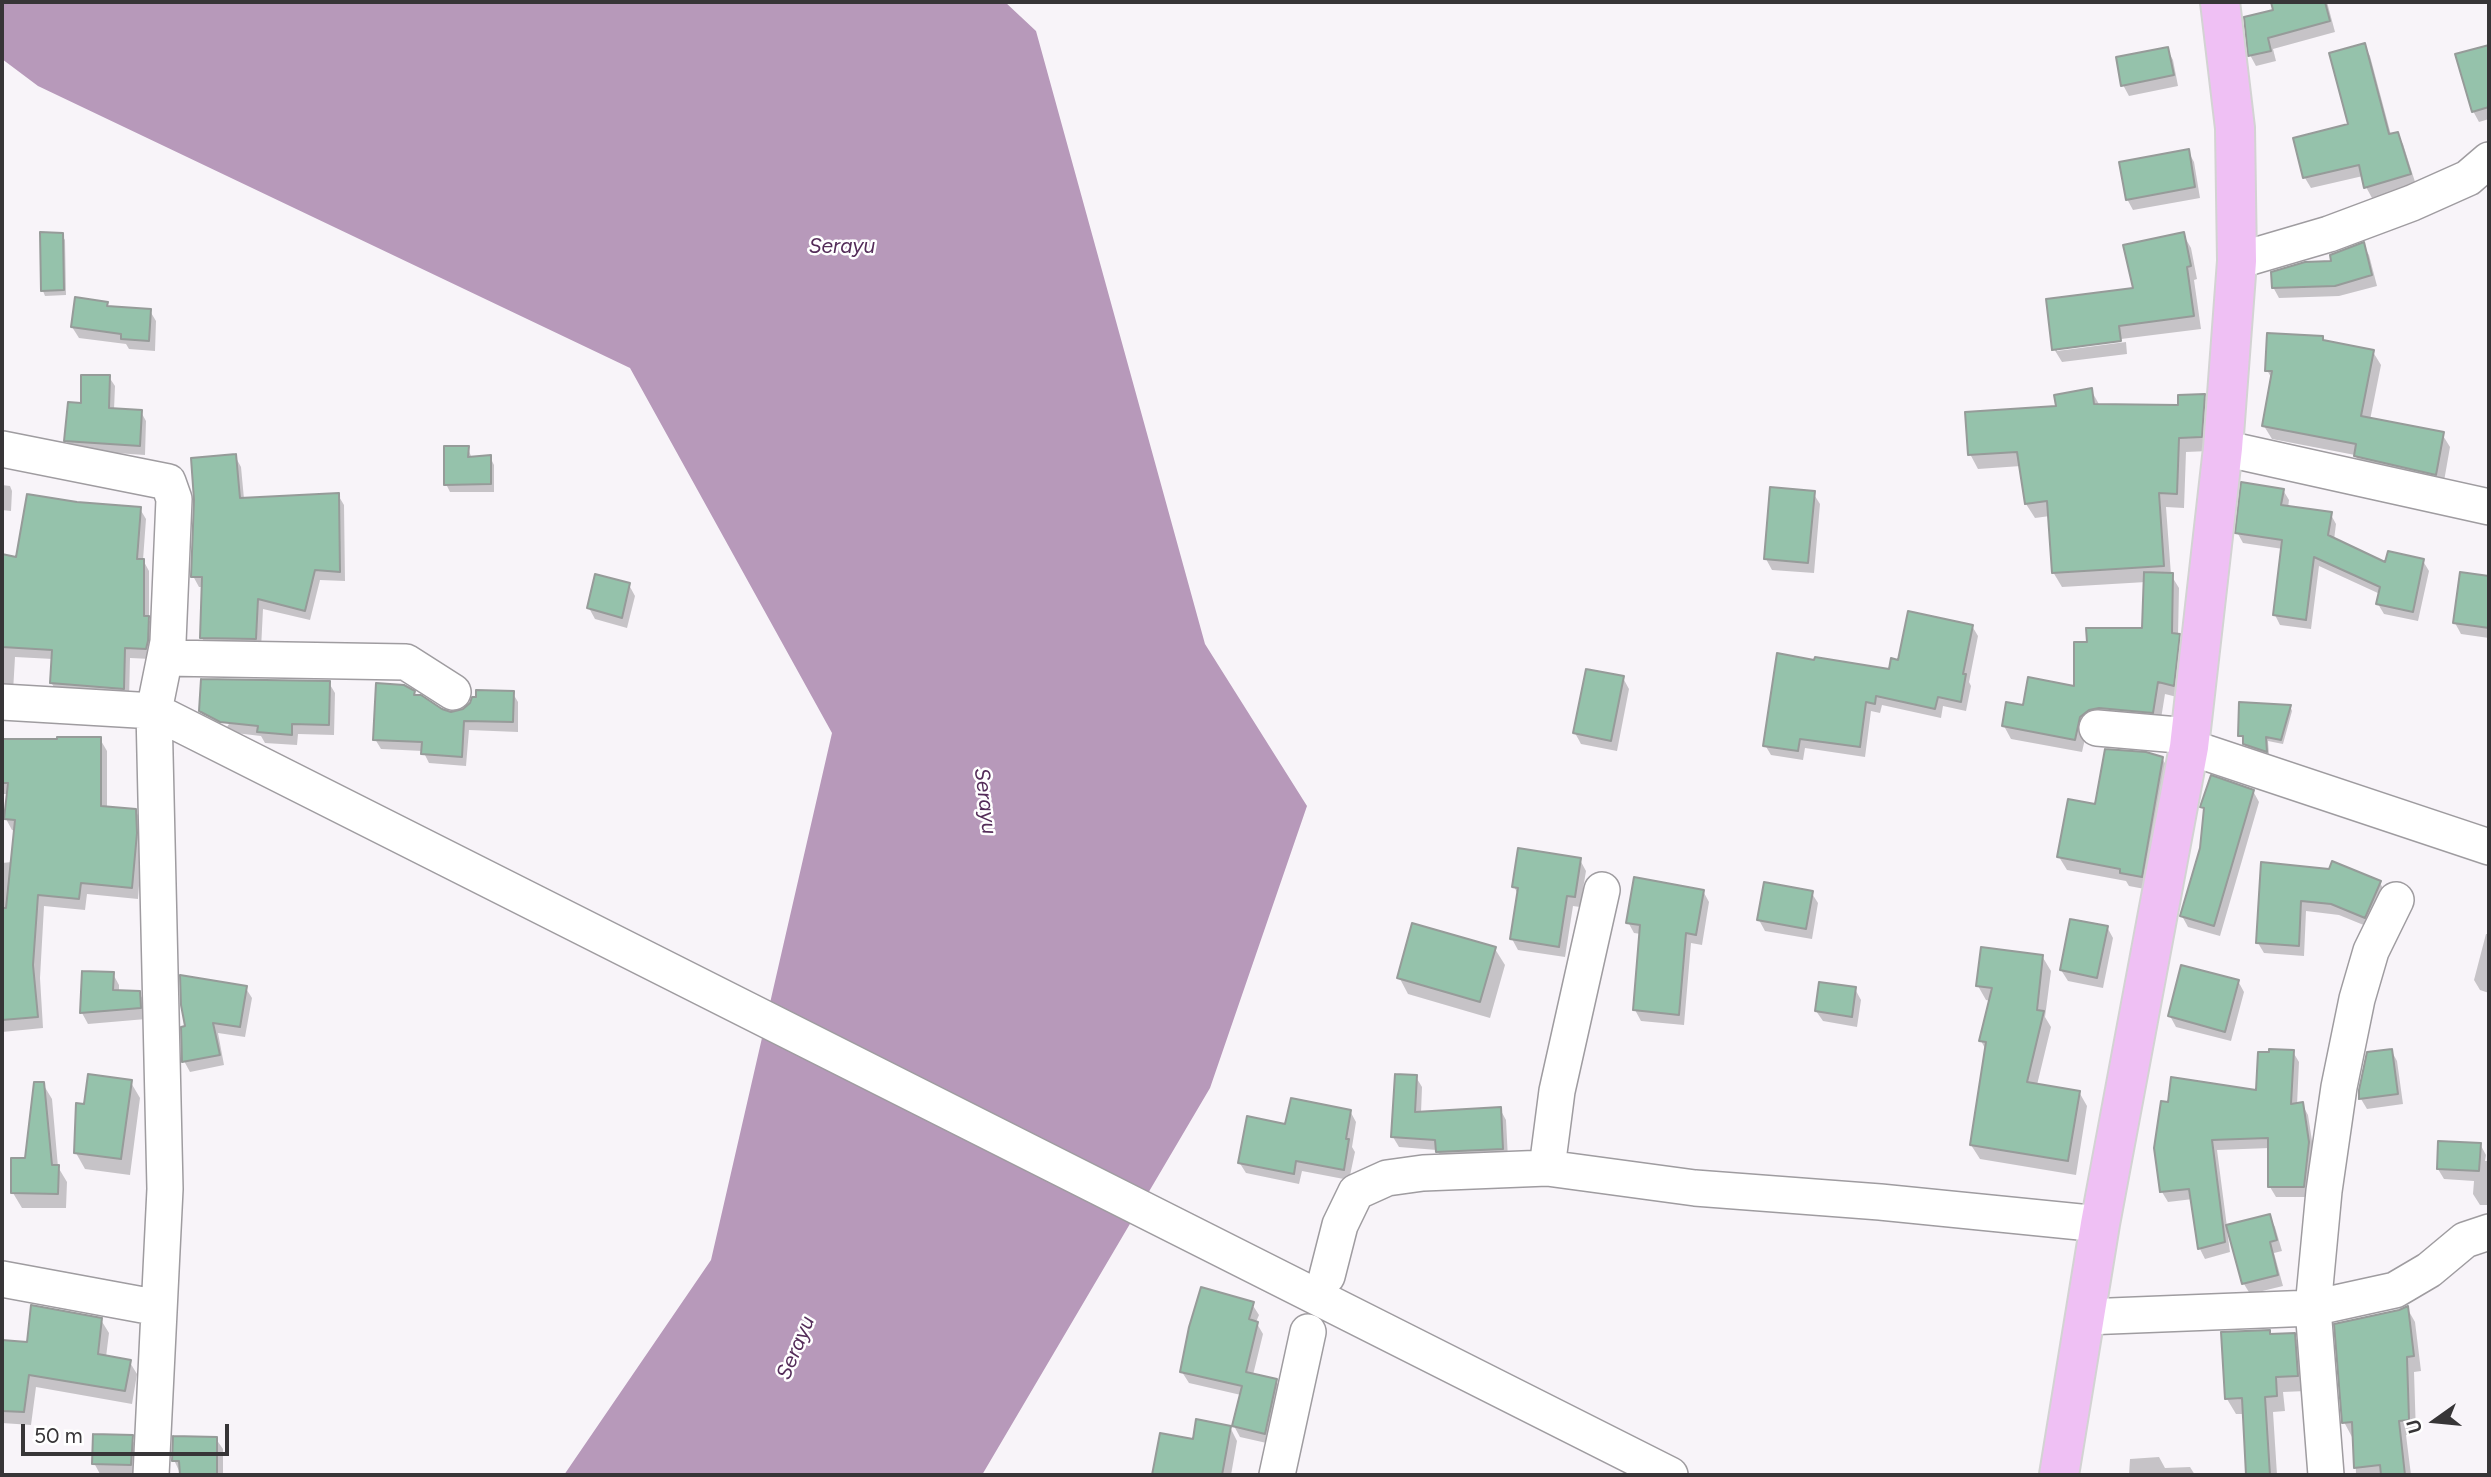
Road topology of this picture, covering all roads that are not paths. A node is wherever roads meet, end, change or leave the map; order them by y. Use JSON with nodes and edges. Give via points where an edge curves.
{"nodes":[{"id":1,"x":2220,"y":2,"type":"edge"},
{"id":2,"x":2489,"y":160,"type":"edge"},
{"id":3,"x":2237,"y":261,"type":"junction"},
{"id":4,"x":2223,"y":448,"type":"junction"},
{"id":5,"x":2,"y":449,"type":"edge"},
{"id":6,"x":2489,"y":507,"type":"edge"},
{"id":7,"x":165,"y":658,"type":"junction"},
{"id":8,"x":453,"y":692,"type":"dead end"},
{"id":9,"x":2,"y":702,"type":"edge"},
{"id":10,"x":154,"y":711,"type":"junction"},
{"id":11,"x":2097,"y":728,"type":"dead end"},
{"id":12,"x":2190,"y":741,"type":"junction"},
{"id":13,"x":2489,"y":847,"type":"edge"},
{"id":14,"x":1602,"y":890,"type":"dead end"},
{"id":15,"x":2396,"y":900,"type":"dead end"},
{"id":16,"x":1546,"y":1168,"type":"junction"},
{"id":17,"x":2100,"y":1224,"type":"junction"},
{"id":18,"x":2489,"y":1232,"type":"edge"},
{"id":19,"x":1327,"y":1276,"type":"dead end"},
{"id":20,"x":2,"y":1279,"type":"edge"},
{"id":21,"x":159,"y":1308,"type":"junction"},
{"id":22,"x":2314,"y":1308,"type":"junction"},
{"id":23,"x":2085,"y":1317,"type":"junction"},
{"id":24,"x":1308,"y":1332,"type":"dead end"},
{"id":25,"x":152,"y":1475,"type":"edge"},
{"id":26,"x":1277,"y":1475,"type":"edge"},
{"id":27,"x":1670,"y":1475,"type":"edge"},
{"id":28,"x":2059,"y":1475,"type":"edge"},
{"id":29,"x":2326,"y":1475,"type":"edge"}],
"edges":[{"from":1,"to":3,"type":"main road","via":[[2235,128]]},
{"from":2,"to":3,"type":"street","via":[[2468,178],[2412,203]]},
{"from":3,"to":4,"type":"main road"},
{"from":4,"to":6,"type":"street"},
{"from":4,"to":12,"type":"main road"},
{"from":5,"to":7,"type":"street","via":[[168,482],[174,499]]},
{"from":7,"to":8,"type":"street","via":[[406,662]]},
{"from":7,"to":10,"type":"street"},
{"from":9,"to":10,"type":"street"},
{"from":10,"to":21,"type":"street","via":[[164,1189]]},
{"from":10,"to":27,"type":"street"},
{"from":11,"to":12,"type":"street"},
{"from":12,"to":13,"type":"street"},
{"from":12,"to":17,"type":"main road"},
{"from":14,"to":16,"type":"street","via":[[1557,1091]]},
{"from":15,"to":22,"type":"street","via":[[2371,951],[2339,1087]]},
{"from":16,"to":17,"type":"street","via":[[1695,1188]]},
{"from":16,"to":19,"type":"street","via":[[1423,1173],[1388,1178],[1356,1192],[1340,1225]]},
{"from":17,"to":23,"type":"main road"},
{"from":18,"to":22,"type":"street","via":[[2465,1240],[2395,1290]]},
{"from":20,"to":21,"type":"street"},
{"from":21,"to":25,"type":"street"},
{"from":22,"to":23,"type":"street"},
{"from":22,"to":29,"type":"street"},
{"from":23,"to":28,"type":"main road"},
{"from":24,"to":26,"type":"street"}]}
